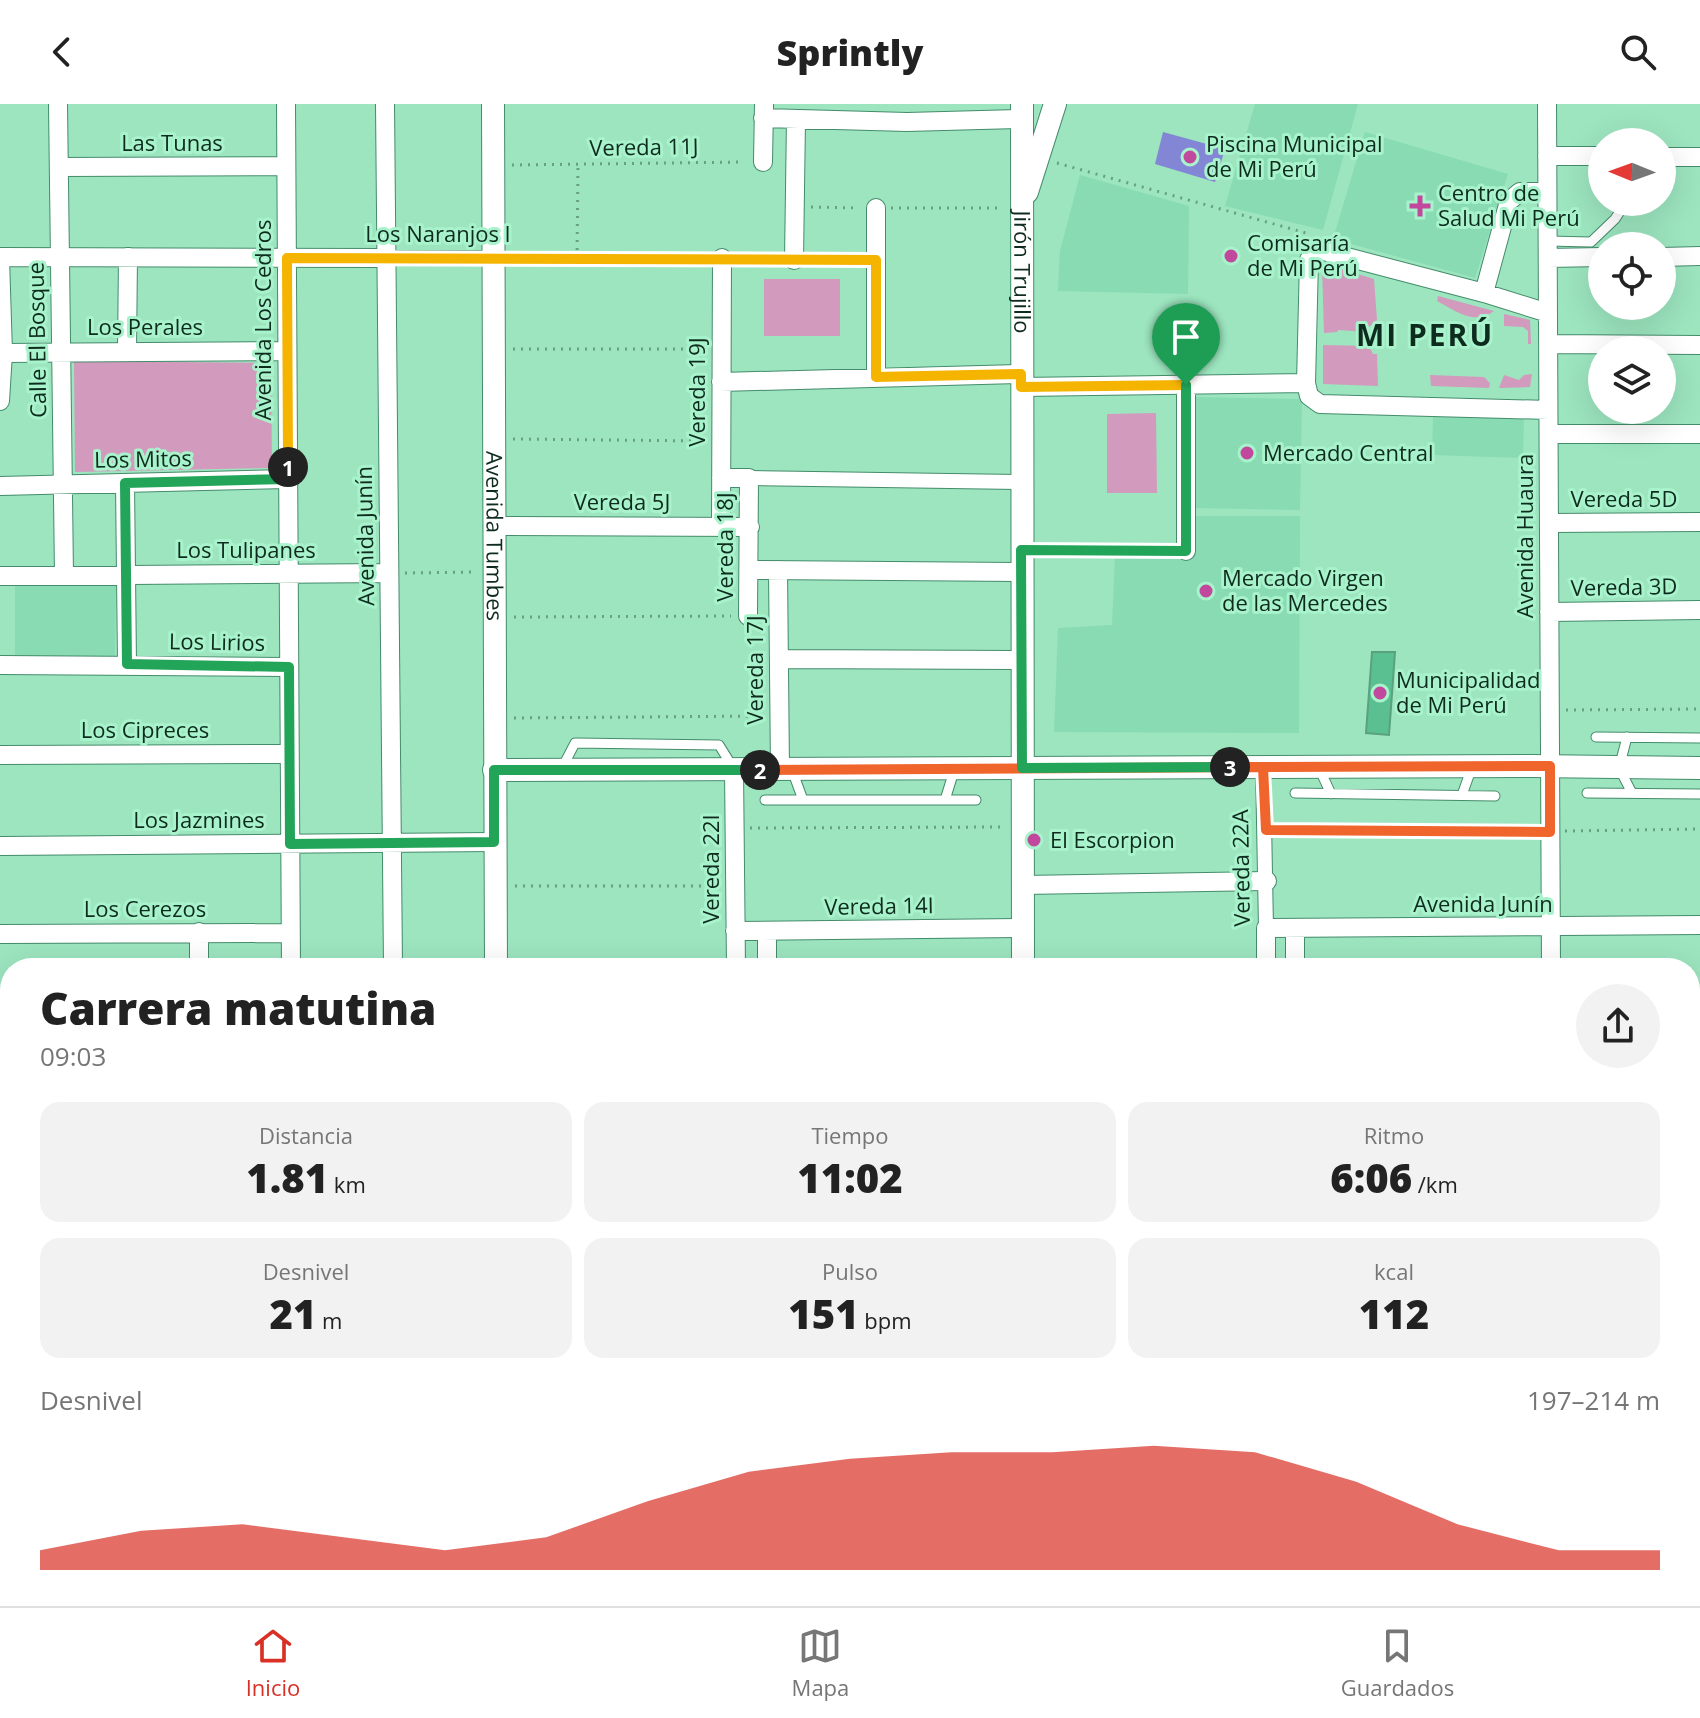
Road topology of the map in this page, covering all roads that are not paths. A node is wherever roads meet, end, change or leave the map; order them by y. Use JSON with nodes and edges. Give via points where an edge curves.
{"nodes":[{"id":1,"x":58,"y":104,"type":"edge"},
{"id":2,"x":286,"y":104,"type":"edge"},
{"id":3,"x":385,"y":104,"type":"edge"},
{"id":4,"x":493,"y":104,"type":"edge"},
{"id":5,"x":1055,"y":104,"type":"edge"},
{"id":6,"x":1547,"y":104,"type":"edge"},
{"id":7,"x":764,"y":111,"type":"edge"},
{"id":8,"x":1022,"y":111,"type":"edge"},
{"id":9,"x":796,"y":119,"type":"junction"},
{"id":10,"x":1547,"y":156,"type":"junction"},
{"id":11,"x":1588,"y":156,"type":"edge"},
{"id":12,"x":1676,"y":157,"type":"edge"},
{"id":13,"x":1700,"y":157,"type":"edge"},
{"id":14,"x":763,"y":162,"type":"road end"},
{"id":15,"x":286,"y":166,"type":"junction"},
{"id":16,"x":59,"y":167,"type":"junction"},
{"id":17,"x":1547,"y":192,"type":"junction"},
{"id":18,"x":876,"y":208,"type":"road end"},
{"id":19,"x":1021,"y":208,"type":"junction"},
{"id":20,"x":1617,"y":216,"type":"edge"},
{"id":21,"x":1548,"y":250,"type":"junction"},
{"id":22,"x":1588,"y":255,"type":"edge"},
{"id":23,"x":1700,"y":256,"type":"edge"},
{"id":24,"x":60,"y":257,"type":"junction"},
{"id":25,"x":128,"y":257,"type":"junction"},
{"id":26,"x":1676,"y":257,"type":"edge"},
{"id":27,"x":0,"y":258,"type":"edge"},
{"id":28,"x":287,"y":258,"type":"junction"},
{"id":29,"x":386,"y":258,"type":"junction"},
{"id":30,"x":493,"y":258,"type":"junction"},
{"id":31,"x":722,"y":258,"type":"road end"},
{"id":32,"x":794,"y":260,"type":"road end"},
{"id":33,"x":1484,"y":293,"type":"junction"},
{"id":34,"x":1548,"y":313,"type":"junction"},
{"id":35,"x":1548,"y":344,"type":"junction"},
{"id":36,"x":1700,"y":345,"type":"edge"},
{"id":37,"x":127,"y":351,"type":"junction"},
{"id":38,"x":287,"y":351,"type":"junction"},
{"id":39,"x":61,"y":352,"type":"junction"},
{"id":40,"x":3,"y":353,"type":"junction"},
{"id":41,"x":876,"y":377,"type":"junction"},
{"id":42,"x":1021,"y":381,"type":"junction"},
{"id":43,"x":721,"y":382,"type":"junction"},
{"id":44,"x":1306,"y":383,"type":"junction"},
{"id":45,"x":1186,"y":385,"type":"junction"},
{"id":46,"x":0,"y":401,"type":"edge"},
{"id":47,"x":1548,"y":410,"type":"junction"},
{"id":48,"x":1549,"y":434,"type":"junction"},
{"id":49,"x":1700,"y":434,"type":"edge"},
{"id":50,"x":721,"y":478,"type":"junction"},
{"id":51,"x":749,"y":478,"type":"junction"},
{"id":52,"x":288,"y":479,"type":"junction"},
{"id":53,"x":1021,"y":482,"type":"junction"},
{"id":54,"x":125,"y":483,"type":"junction"},
{"id":55,"x":63,"y":485,"type":"junction"},
{"id":56,"x":0,"y":486,"type":"edge"},
{"id":57,"x":1700,"y":522,"type":"edge"},
{"id":58,"x":1549,"y":523,"type":"junction"},
{"id":59,"x":493,"y":526,"type":"junction"},
{"id":60,"x":721,"y":527,"type":"junction"},
{"id":61,"x":750,"y":527,"type":"junction"},
{"id":62,"x":1186,"y":551,"type":"road end"},
{"id":63,"x":1021,"y":561,"type":"junction"},
{"id":64,"x":749,"y":570,"type":"junction"},
{"id":65,"x":778,"y":570,"type":"junction"},
{"id":66,"x":389,"y":573,"type":"junction"},
{"id":67,"x":288,"y":574,"type":"junction"},
{"id":68,"x":64,"y":575,"type":"junction"},
{"id":69,"x":126,"y":575,"type":"junction"},
{"id":70,"x":0,"y":576,"type":"edge"},
{"id":71,"x":1700,"y":610,"type":"edge"},
{"id":72,"x":1549,"y":612,"type":"junction"},
{"id":73,"x":748,"y":616,"type":"road end"},
{"id":74,"x":779,"y":659,"type":"junction"},
{"id":75,"x":1022,"y":660,"type":"junction"},
{"id":76,"x":127,"y":664,"type":"junction"},
{"id":77,"x":0,"y":665,"type":"edge"},
{"id":78,"x":289,"y":667,"type":"junction"},
{"id":79,"x":1596,"y":737,"type":"dead end"},
{"id":80,"x":1627,"y":737,"type":"junction"},
{"id":81,"x":1700,"y":738,"type":"edge"},
{"id":82,"x":290,"y":754,"type":"junction"},
{"id":83,"x":0,"y":755,"type":"edge"},
{"id":84,"x":1550,"y":766,"type":"junction"},
{"id":85,"x":1263,"y":767,"type":"junction"},
{"id":86,"x":1319,"y":767,"type":"junction"},
{"id":87,"x":1472,"y":767,"type":"junction"},
{"id":88,"x":955,"y":768,"type":"junction"},
{"id":89,"x":1022,"y":768,"type":"junction"},
{"id":90,"x":1619,"y":768,"type":"junction"},
{"id":91,"x":1700,"y":768,"type":"edge"},
{"id":92,"x":734,"y":769,"type":"junction"},
{"id":93,"x":494,"y":770,"type":"junction"},
{"id":94,"x":786,"y":770,"type":"junction"},
{"id":95,"x":1295,"y":793,"type":"dead end"},
{"id":96,"x":1587,"y":793,"type":"dead end"},
{"id":97,"x":1632,"y":793,"type":"junction"},
{"id":98,"x":1331,"y":794,"type":"junction"},
{"id":99,"x":1700,"y":794,"type":"edge"},
{"id":100,"x":1462,"y":795,"type":"junction"},
{"id":101,"x":1495,"y":796,"type":"dead end"},
{"id":102,"x":765,"y":800,"type":"dead end"},
{"id":103,"x":803,"y":800,"type":"junction"},
{"id":104,"x":945,"y":800,"type":"junction"},
{"id":105,"x":976,"y":800,"type":"dead end"},
{"id":106,"x":393,"y":842,"type":"junction"},
{"id":107,"x":494,"y":842,"type":"junction"},
{"id":108,"x":290,"y":844,"type":"junction"},
{"id":109,"x":0,"y":846,"type":"edge"},
{"id":110,"x":1267,"y":881,"type":"junction"},
{"id":111,"x":1023,"y":885,"type":"junction"},
{"id":112,"x":1700,"y":925,"type":"edge"},
{"id":113,"x":1551,"y":927,"type":"junction"},
{"id":114,"x":1023,"y":928,"type":"junction"},
{"id":115,"x":1266,"y":928,"type":"junction"},
{"id":116,"x":1295,"y":929,"type":"junction"},
{"id":117,"x":735,"y":931,"type":"junction"},
{"id":118,"x":767,"y":931,"type":"junction"},
{"id":119,"x":199,"y":932,"type":"junction"},
{"id":120,"x":291,"y":933,"type":"junction"},
{"id":121,"x":0,"y":934,"type":"edge"},
{"id":122,"x":199,"y":958,"type":"edge"},
{"id":123,"x":291,"y":958,"type":"edge"},
{"id":124,"x":393,"y":958,"type":"edge"},
{"id":125,"x":496,"y":958,"type":"edge"},
{"id":126,"x":736,"y":958,"type":"edge"},
{"id":127,"x":767,"y":958,"type":"edge"},
{"id":128,"x":1023,"y":958,"type":"edge"},
{"id":129,"x":1266,"y":958,"type":"edge"},
{"id":130,"x":1295,"y":958,"type":"edge"},
{"id":131,"x":1551,"y":958,"type":"edge"}],
"edges":[{"from":1,"to":16,"type":"street","name":"Calle El Bosque"},
{"from":2,"to":15,"type":"street","name":"Avenida Los Cedros"},
{"from":3,"to":29,"type":"street","name":"Avenida Junín"},
{"from":4,"to":30,"type":"street","name":"Avenida Tumbes"},
{"from":5,"to":19,"type":"street"},
{"from":6,"to":10,"type":"street","name":"Avenida Huaura"},
{"from":7,"to":9,"type":"street"},
{"from":7,"to":14,"type":"street"},
{"from":8,"to":9,"type":"street","via":[[907,122]]},
{"from":8,"to":19,"type":"street","name":"Jirón Trujillo"},
{"from":9,"to":32,"type":"street"},
{"from":10,"to":11,"type":"street"},
{"from":10,"to":17,"type":"street","name":"Avenida Huaura"},
{"from":12,"to":13,"type":"street"},
{"from":15,"to":16,"type":"street","name":"Las Tunas"},
{"from":15,"to":28,"type":"street","name":"Avenida Los Cedros"},
{"from":16,"to":24,"type":"street","name":"Calle El Bosque"},
{"from":17,"to":21,"type":"street","name":"Avenida Huaura"},
{"from":17,"to":33,"type":"street","via":[[1520,192],[1509,201]]},
{"from":18,"to":41,"type":"street"},
{"from":19,"to":42,"type":"street","name":"Jirón Trujillo"},
{"from":20,"to":21,"type":"lane","via":[[1591,242]]},
{"from":21,"to":22,"type":"street"},
{"from":21,"to":34,"type":"street","name":"Avenida Huaura"},
{"from":23,"to":26,"type":"street"},
{"from":24,"to":25,"type":"street","name":"Los Naranjos I"},
{"from":24,"to":27,"type":"street","name":"Los Naranjos I"},
{"from":24,"to":39,"type":"street","name":"Calle El Bosque"},
{"from":25,"to":28,"type":"street","name":"Los Naranjos I"},
{"from":25,"to":37,"type":"street"},
{"from":27,"to":40,"type":"street"},
{"from":28,"to":29,"type":"street","name":"Los Naranjos I"},
{"from":28,"to":38,"type":"street","name":"Avenida Los Cedros"},
{"from":29,"to":30,"type":"street","name":"Los Naranjos I"},
{"from":29,"to":66,"type":"street","name":"Avenida Junín"},
{"from":30,"to":59,"type":"street","name":"Avenida Tumbes"},
{"from":31,"to":43,"type":"street","name":"Vereda 19J"},
{"from":33,"to":34,"type":"street"},
{"from":33,"to":44,"type":"street","via":[[1316,252],[1309,260]]},
{"from":34,"to":35,"type":"street","name":"Avenida Huaura"},
{"from":35,"to":36,"type":"street"},
{"from":35,"to":47,"type":"street","name":"Avenida Huaura"},
{"from":37,"to":38,"type":"street","name":"Los Perales"},
{"from":37,"to":39,"type":"street","name":"Los Perales"},
{"from":38,"to":52,"type":"street","name":"Avenida Los Cedros"},
{"from":39,"to":40,"type":"street","name":"Los Perales"},
{"from":39,"to":55,"type":"street","name":"Calle El Bosque"},
{"from":40,"to":46,"type":"street"},
{"from":41,"to":42,"type":"street"},
{"from":41,"to":43,"type":"street"},
{"from":42,"to":45,"type":"street"},
{"from":42,"to":53,"type":"street","name":"Jirón Trujillo"},
{"from":43,"to":50,"type":"street","name":"Vereda 19J"},
{"from":44,"to":45,"type":"street"},
{"from":44,"to":47,"type":"street","via":[[1309,396],[1320,404]]},
{"from":45,"to":62,"type":"street"},
{"from":47,"to":48,"type":"street","name":"Avenida Huaura"},
{"from":48,"to":49,"type":"street"},
{"from":48,"to":58,"type":"street","name":"Avenida Huaura"},
{"from":50,"to":51,"type":"street"},
{"from":50,"to":60,"type":"street","name":"Vereda 19J"},
{"from":51,"to":53,"type":"street"},
{"from":51,"to":61,"type":"street","name":"Vereda 18J"},
{"from":52,"to":54,"type":"street","name":"Los Mitos"},
{"from":52,"to":67,"type":"street","name":"Avenida Los Cedros"},
{"from":53,"to":63,"type":"street","name":"Jirón Trujillo"},
{"from":54,"to":55,"type":"street","name":"Los Mitos"},
{"from":54,"to":69,"type":"street"},
{"from":55,"to":56,"type":"street","name":"Los Mitos"},
{"from":55,"to":68,"type":"street","name":"Calle El Bosque"},
{"from":57,"to":58,"type":"street","name":"Vereda 5D"},
{"from":58,"to":72,"type":"street","name":"Avenida Huaura"},
{"from":59,"to":60,"type":"street","name":"Vereda 5J"},
{"from":59,"to":93,"type":"street","name":"Avenida Tumbes"},
{"from":60,"to":61,"type":"street","name":"Vereda 5J"},
{"from":61,"to":64,"type":"street","name":"Vereda 18J"},
{"from":63,"to":65,"type":"street"},
{"from":63,"to":75,"type":"street","name":"Jirón Trujillo"},
{"from":64,"to":65,"type":"street"},
{"from":64,"to":73,"type":"street","name":"Vereda 18J"},
{"from":65,"to":74,"type":"street","name":"Vereda 17J"},
{"from":66,"to":67,"type":"street","name":"Los Tulipanes"},
{"from":66,"to":106,"type":"street","name":"Avenida Junín"},
{"from":67,"to":69,"type":"street","name":"Los Tulipanes"},
{"from":67,"to":78,"type":"street","name":"Avenida Los Cedros"},
{"from":68,"to":69,"type":"street","name":"Los Tulipanes"},
{"from":68,"to":70,"type":"street","name":"Los Tulipanes"},
{"from":69,"to":76,"type":"street"},
{"from":71,"to":72,"type":"street","name":"Vereda 3D"},
{"from":72,"to":84,"type":"street","name":"Avenida Huaura"},
{"from":74,"to":75,"type":"street"},
{"from":74,"to":94,"type":"street","name":"Vereda 17J"},
{"from":75,"to":89,"type":"street","name":"Jirón Trujillo"},
{"from":76,"to":77,"type":"street","name":"Los Lirios"},
{"from":76,"to":78,"type":"street","name":"Los Lirios"},
{"from":78,"to":82,"type":"street","name":"Avenida Los Cedros"},
{"from":79,"to":80,"type":"lane"},
{"from":80,"to":81,"type":"lane"},
{"from":80,"to":90,"type":"lane"},
{"from":82,"to":83,"type":"street","name":"Los Cipreces"},
{"from":82,"to":108,"type":"street","name":"Avenida Los Cedros"},
{"from":84,"to":87,"type":"street"},
{"from":84,"to":90,"type":"street"},
{"from":84,"to":113,"type":"street","name":"Avenida Huaura"},
{"from":85,"to":86,"type":"street"},
{"from":85,"to":89,"type":"street"},
{"from":85,"to":110,"type":"street","name":"Vereda 22A"},
{"from":86,"to":87,"type":"street"},
{"from":86,"to":98,"type":"lane"},
{"from":87,"to":100,"type":"lane"},
{"from":88,"to":89,"type":"street"},
{"from":88,"to":94,"type":"street"},
{"from":88,"to":104,"type":"lane"},
{"from":89,"to":111,"type":"street","name":"Jirón Trujillo"},
{"from":90,"to":91,"type":"street"},
{"from":90,"to":97,"type":"lane"},
{"from":92,"to":93,"type":"street"},
{"from":92,"to":94,"type":"street"},
{"from":92,"to":117,"type":"street","name":"Vereda 22I"},
{"from":93,"to":107,"type":"street","name":"Avenida Tumbes"},
{"from":94,"to":103,"type":"lane"},
{"from":95,"to":98,"type":"lane"},
{"from":96,"to":97,"type":"lane"},
{"from":97,"to":99,"type":"lane"},
{"from":98,"to":100,"type":"lane"},
{"from":100,"to":101,"type":"lane"},
{"from":102,"to":103,"type":"lane"},
{"from":103,"to":104,"type":"lane"},
{"from":104,"to":105,"type":"lane"},
{"from":106,"to":107,"type":"street","name":"Los Jazmines"},
{"from":106,"to":108,"type":"street","name":"Los Jazmines"},
{"from":106,"to":124,"type":"street","name":"Avenida Junín"},
{"from":107,"to":125,"type":"street","name":"Avenida Tumbes"},
{"from":108,"to":109,"type":"street","name":"Los Jazmines"},
{"from":108,"to":120,"type":"street","name":"Avenida Los Cedros"},
{"from":110,"to":111,"type":"street"},
{"from":110,"to":115,"type":"street","name":"Vereda 22A"},
{"from":111,"to":114,"type":"street","name":"Jirón Trujillo"},
{"from":112,"to":113,"type":"street","name":"Avenida Junín"},
{"from":113,"to":116,"type":"street","name":"Avenida Junín"},
{"from":113,"to":131,"type":"street","name":"Avenida Huaura"},
{"from":114,"to":118,"type":"street","name":"Vereda 14I"},
{"from":114,"to":128,"type":"street","name":"Jirón Trujillo"},
{"from":115,"to":116,"type":"street","name":"Avenida Junín"},
{"from":115,"to":129,"type":"street","name":"Vereda 22A"},
{"from":116,"to":130,"type":"street"},
{"from":117,"to":118,"type":"street","name":"Vereda 14I"},
{"from":117,"to":126,"type":"street","name":"Vereda 22I"},
{"from":118,"to":127,"type":"street"},
{"from":119,"to":120,"type":"street","name":"Los Cerezos"},
{"from":119,"to":121,"type":"street","name":"Los Cerezos"},
{"from":119,"to":122,"type":"street"},
{"from":120,"to":123,"type":"street","name":"Avenida Los Cedros"}]}
